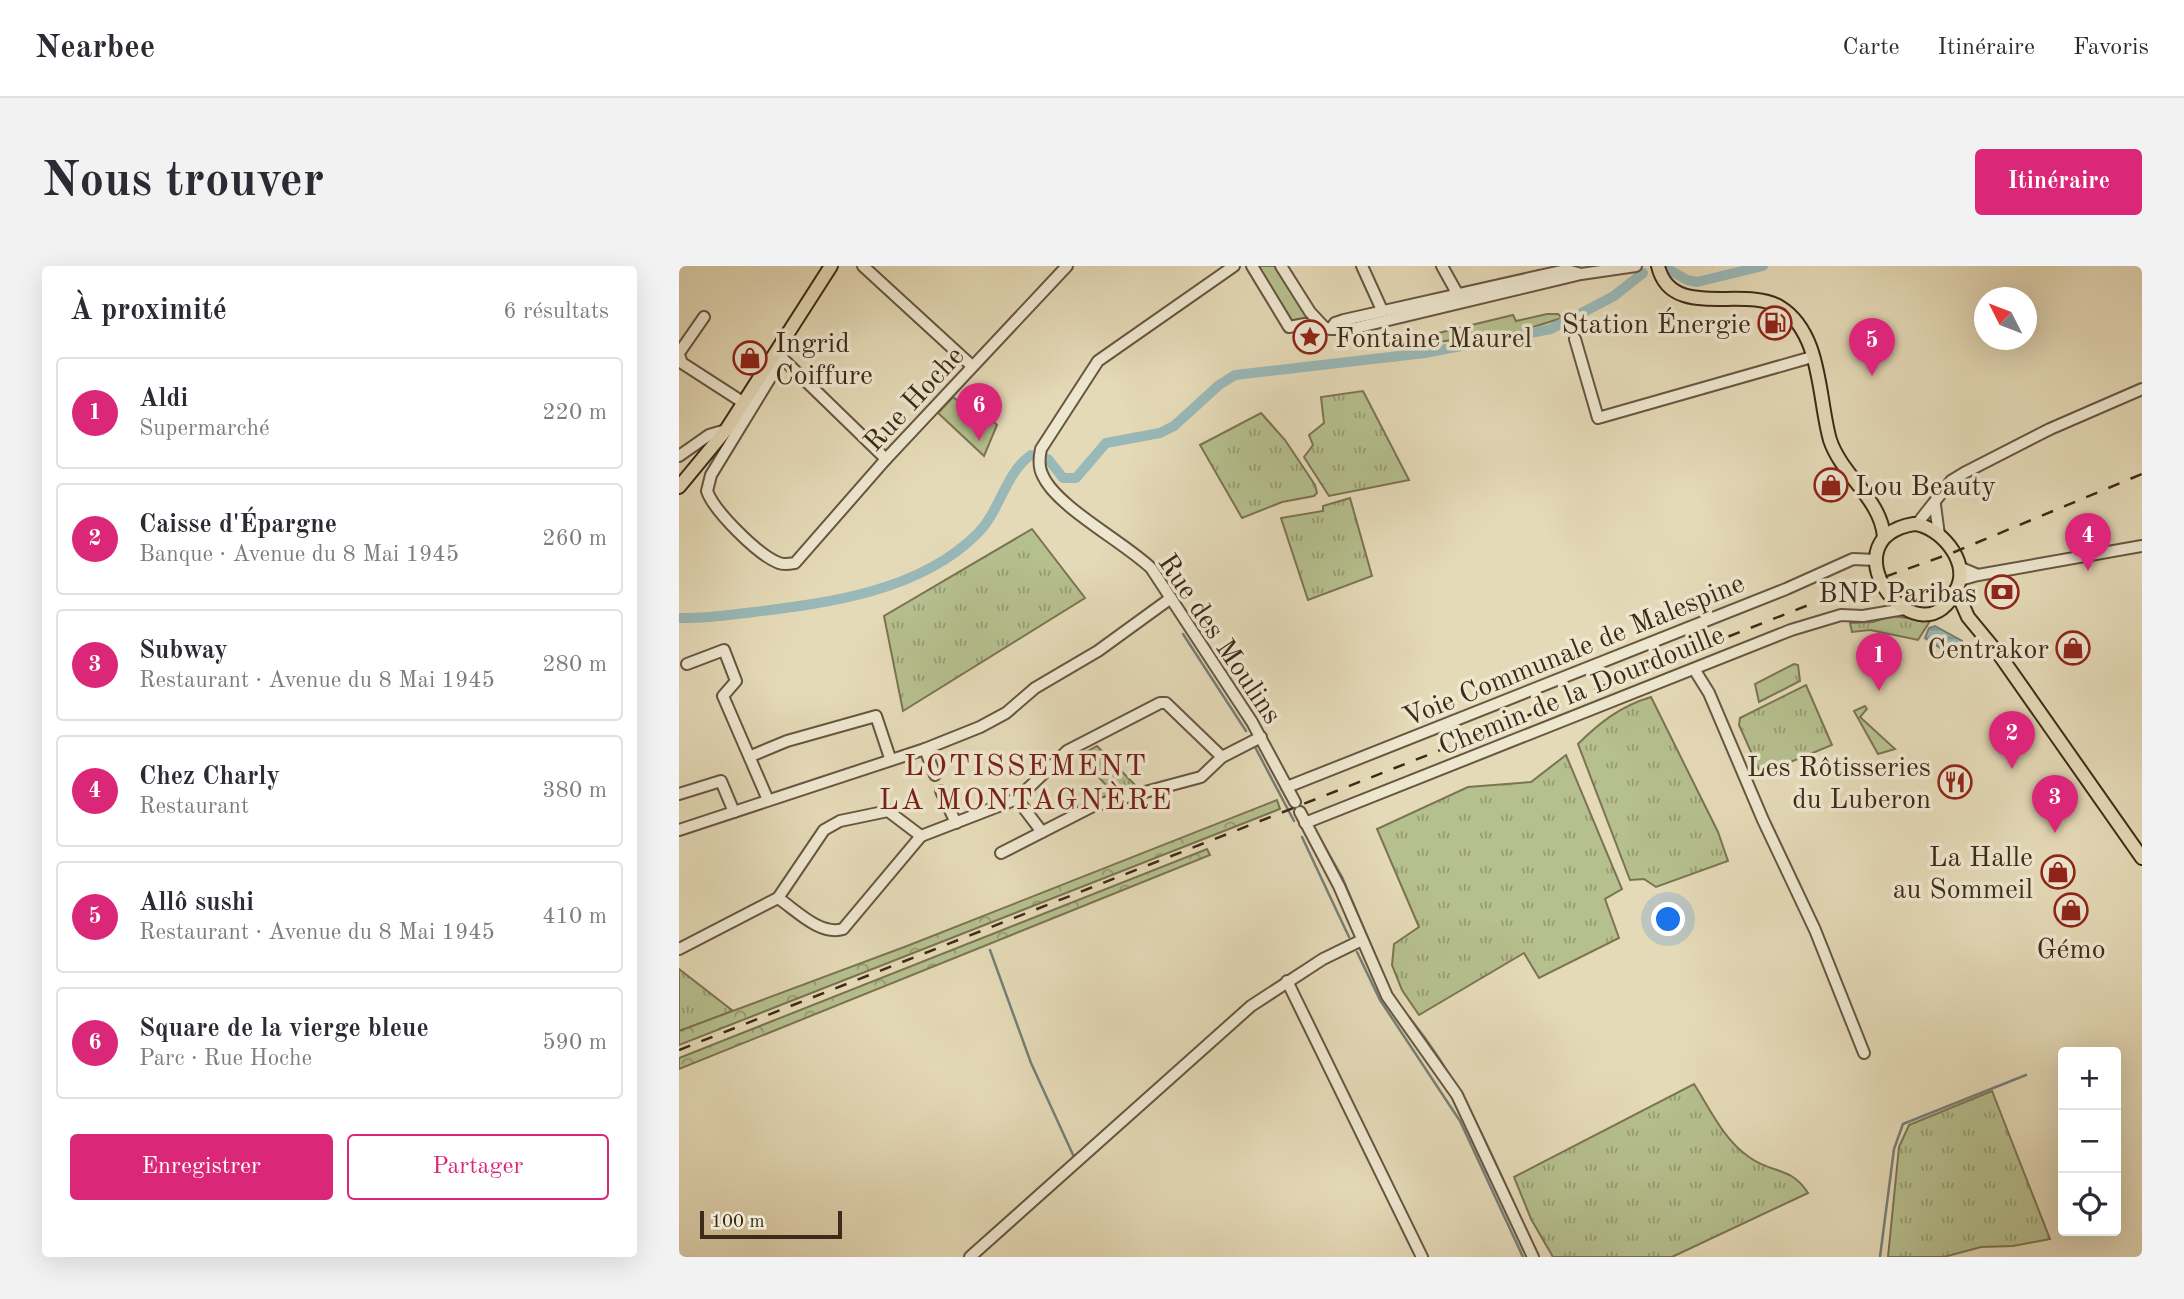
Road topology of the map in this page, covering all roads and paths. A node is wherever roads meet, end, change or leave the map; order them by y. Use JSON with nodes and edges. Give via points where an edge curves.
{"nodes":[{"id":1,"x":831,"y":266,"type":"edge"},
{"id":2,"x":863,"y":266,"type":"edge"},
{"id":3,"x":1067,"y":266,"type":"edge"},
{"id":4,"x":1234,"y":266,"type":"edge"},
{"id":5,"x":1252,"y":266,"type":"edge"},
{"id":6,"x":1281,"y":266,"type":"edge"},
{"id":7,"x":1362,"y":266,"type":"edge"},
{"id":8,"x":1442,"y":266,"type":"edge"},
{"id":9,"x":1636,"y":266,"type":"edge"},
{"id":10,"x":1658,"y":266,"type":"edge"},
{"id":11,"x":1541,"y":271,"type":"edge"},
{"id":12,"x":1581,"y":274,"type":"junction"},
{"id":13,"x":1457,"y":293,"type":"junction"},
{"id":14,"x":1382,"y":310,"type":"junction"},
{"id":15,"x":1310,"y":312,"type":"junction"},
{"id":16,"x":704,"y":317,"type":"dead end"},
{"id":17,"x":1305,"y":324,"type":"junction"},
{"id":18,"x":1328,"y":329,"type":"junction"},
{"id":19,"x":1575,"y":339,"type":"dead end"},
{"id":20,"x":679,"y":354,"type":"edge"},
{"id":21,"x":779,"y":355,"type":"junction"},
{"id":22,"x":1812,"y":357,"type":"junction"},
{"id":23,"x":972,"y":366,"type":"junction"},
{"id":24,"x":2142,"y":389,"type":"edge"},
{"id":25,"x":744,"y":403,"type":"junction"},
{"id":26,"x":726,"y":430,"type":"junction"},
{"id":27,"x":679,"y":456,"type":"edge"},
{"id":28,"x":886,"y":459,"type":"junction"},
{"id":29,"x":679,"y":487,"type":"edge"},
{"id":30,"x":1935,"y":505,"type":"junction"},
{"id":31,"x":1879,"y":513,"type":"junction"},
{"id":32,"x":1913,"y":524,"type":"junction"},
{"id":33,"x":1940,"y":534,"type":"junction"},
{"id":34,"x":1884,"y":537,"type":"junction"},
{"id":35,"x":2142,"y":546,"type":"edge"},
{"id":36,"x":1876,"y":560,"type":"junction"},
{"id":37,"x":1959,"y":567,"type":"junction"},
{"id":38,"x":1977,"y":575,"type":"junction"},
{"id":39,"x":1958,"y":585,"type":"junction"},
{"id":40,"x":1887,"y":596,"type":"junction"},
{"id":41,"x":1171,"y":598,"type":"junction"},
{"id":42,"x":1904,"y":609,"type":"junction"},
{"id":43,"x":1938,"y":610,"type":"junction"},
{"id":44,"x":1876,"y":614,"type":"junction"},
{"id":45,"x":1968,"y":617,"type":"junction"},
{"id":46,"x":687,"y":664,"type":"dead end"},
{"id":47,"x":1694,"y":669,"type":"junction"},
{"id":48,"x":1261,"y":737,"type":"junction"},
{"id":49,"x":925,"y":749,"type":"junction"},
{"id":50,"x":751,"y":756,"type":"junction"},
{"id":51,"x":1222,"y":757,"type":"junction"},
{"id":52,"x":890,"y":758,"type":"junction"},
{"id":53,"x":935,"y":775,"type":"dead end"},
{"id":54,"x":1287,"y":788,"type":"junction"},
{"id":55,"x":941,"y":790,"type":"dead end"},
{"id":56,"x":679,"y":794,"type":"edge"},
{"id":57,"x":1017,"y":799,"type":"junction"},
{"id":58,"x":768,"y":800,"type":"junction"},
{"id":59,"x":734,"y":812,"type":"junction"},
{"id":60,"x":1300,"y":812,"type":"junction"},
{"id":61,"x":956,"y":823,"type":"junction"},
{"id":62,"x":679,"y":830,"type":"edge"},
{"id":63,"x":1042,"y":832,"type":"junction"},
{"id":64,"x":921,"y":836,"type":"junction"},
{"id":65,"x":1001,"y":853,"type":"dead end"},
{"id":66,"x":2142,"y":858,"type":"edge"},
{"id":67,"x":778,"y":898,"type":"junction"},
{"id":68,"x":1362,"y":940,"type":"junction"},
{"id":69,"x":679,"y":948,"type":"edge"},
{"id":70,"x":1287,"y":981,"type":"junction"},
{"id":71,"x":1864,"y":1053,"type":"dead end"},
{"id":72,"x":970,"y":1257,"type":"edge"},
{"id":73,"x":1422,"y":1257,"type":"edge"},
{"id":74,"x":1533,"y":1257,"type":"edge"}],
"edges":[{"from":1,"to":21,"type":"main road"},
{"from":2,"to":23,"type":"street"},
{"from":3,"to":23,"type":"street","name":"Rue Hoche"},
{"from":4,"to":41,"type":"street","name":"Rue des Moulins","via":[[1098,361],[1041,449],[1044,480],[1065,502],[1134,551]]},
{"from":5,"to":17,"type":"street","via":[[1286,325]]},
{"from":6,"to":15,"type":"street"},
{"from":7,"to":14,"type":"street"},
{"from":8,"to":13,"type":"street"},
{"from":9,"to":12,"type":"street"},
{"from":10,"to":22,"type":"main road","via":[[1666,284],[1681,295],[1705,300],[1752,298],[1779,307],[1800,327]]},
{"from":11,"to":12,"type":"street"},
{"from":11,"to":13,"type":"street"},
{"from":12,"to":18,"type":"street","via":[[1385,321]]},
{"from":13,"to":14,"type":"street"},
{"from":14,"to":18,"type":"street"},
{"from":15,"to":17,"type":"street"},
{"from":15,"to":18,"type":"street"},
{"from":16,"to":20,"type":"street"},
{"from":17,"to":18,"type":"street"},
{"from":19,"to":22,"type":"street","via":[[1598,418]]},
{"from":20,"to":25,"type":"street","via":[[682,363]]},
{"from":21,"to":25,"type":"main road"},
{"from":21,"to":28,"type":"street"},
{"from":21,"to":28,"type":"street","name":"Rue Hoche","via":[[711,475],[707,491],[758,550],[778,563],[795,563]]},
{"from":22,"to":31,"type":"main road","via":[[1834,450]]},
{"from":23,"to":28,"type":"street","name":"Rue Hoche"},
{"from":24,"to":30,"type":"street","via":[[1964,473],[1946,486]]},
{"from":25,"to":26,"type":"main road"},
{"from":26,"to":27,"type":"street","via":[[709,435]]},
{"from":26,"to":29,"type":"main road"},
{"from":30,"to":32,"type":"street"},
{"from":30,"to":33,"type":"street"},
{"from":31,"to":32,"type":"main road"},
{"from":31,"to":34,"type":"main road"},
{"from":32,"to":33,"type":"main road"},
{"from":32,"to":34,"type":"main road"},
{"from":33,"to":37,"type":"main road"},
{"from":34,"to":36,"type":"main road"},
{"from":35,"to":38,"type":"street"},
{"from":36,"to":40,"type":"main road"},
{"from":36,"to":54,"type":"street","name":"Voie Communale de Malespine","via":[[1853,559]]},
{"from":37,"to":38,"type":"street"},
{"from":37,"to":39,"type":"main road"},
{"from":38,"to":39,"type":"street"},
{"from":39,"to":43,"type":"main road"},
{"from":39,"to":45,"type":"main road"},
{"from":40,"to":42,"type":"main road"},
{"from":40,"to":44,"type":"street"},
{"from":41,"to":48,"type":"street","name":"Rue des Moulins"},
{"from":41,"to":49,"type":"street","via":[[1098,651],[1035,688],[1006,713]]},
{"from":42,"to":43,"type":"main road","via":[[1919,613]]},
{"from":42,"to":44,"type":"street","name":"Chemin de la Dourdouille"},
{"from":43,"to":45,"type":"main road"},
{"from":44,"to":47,"type":"street","name":"Chemin de la Dourdouille","via":[[1841,615],[1815,622]]},
{"from":45,"to":66,"type":"main road"},
{"from":46,"to":50,"type":"street","via":[[724,650],[736,681],[723,696]]},
{"from":47,"to":60,"type":"street","name":"Chemin de la Dourdouille"},
{"from":47,"to":71,"type":"street","via":[[1709,693],[1815,930]]},
{"from":48,"to":51,"type":"street"},
{"from":48,"to":54,"type":"street","name":"Rue des Moulins"},
{"from":49,"to":52,"type":"street"},
{"from":49,"to":53,"type":"street"},
{"from":50,"to":52,"type":"street","via":[[877,716]]},
{"from":50,"to":58,"type":"street"},
{"from":51,"to":57,"type":"street","via":[[1166,703],[1160,703],[1067,751]]},
{"from":51,"to":63,"type":"street","via":[[1201,777],[1093,806]]},
{"from":52,"to":58,"type":"street"},
{"from":54,"to":60,"type":"street","name":"Rue des Moulins"},
{"from":55,"to":61,"type":"street"},
{"from":56,"to":59,"type":"street","via":[[721,781]]},
{"from":57,"to":61,"type":"street"},
{"from":57,"to":63,"type":"street"},
{"from":58,"to":59,"type":"street"},
{"from":59,"to":62,"type":"street"},
{"from":60,"to":68,"type":"street","name":"Rue des Moulins"},
{"from":61,"to":64,"type":"street"},
{"from":63,"to":65,"type":"street"},
{"from":64,"to":67,"type":"street","via":[[888,811],[840,821],[824,830]]},
{"from":64,"to":67,"type":"street","via":[[843,929],[832,932],[818,926]]},
{"from":67,"to":69,"type":"street"},
{"from":68,"to":70,"type":"street"},
{"from":68,"to":74,"type":"street","name":"Rue des Moulins","via":[[1387,996],[1469,1118]]},
{"from":70,"to":72,"type":"street","via":[[1251,1006]]},
{"from":70,"to":73,"type":"street"}]}
